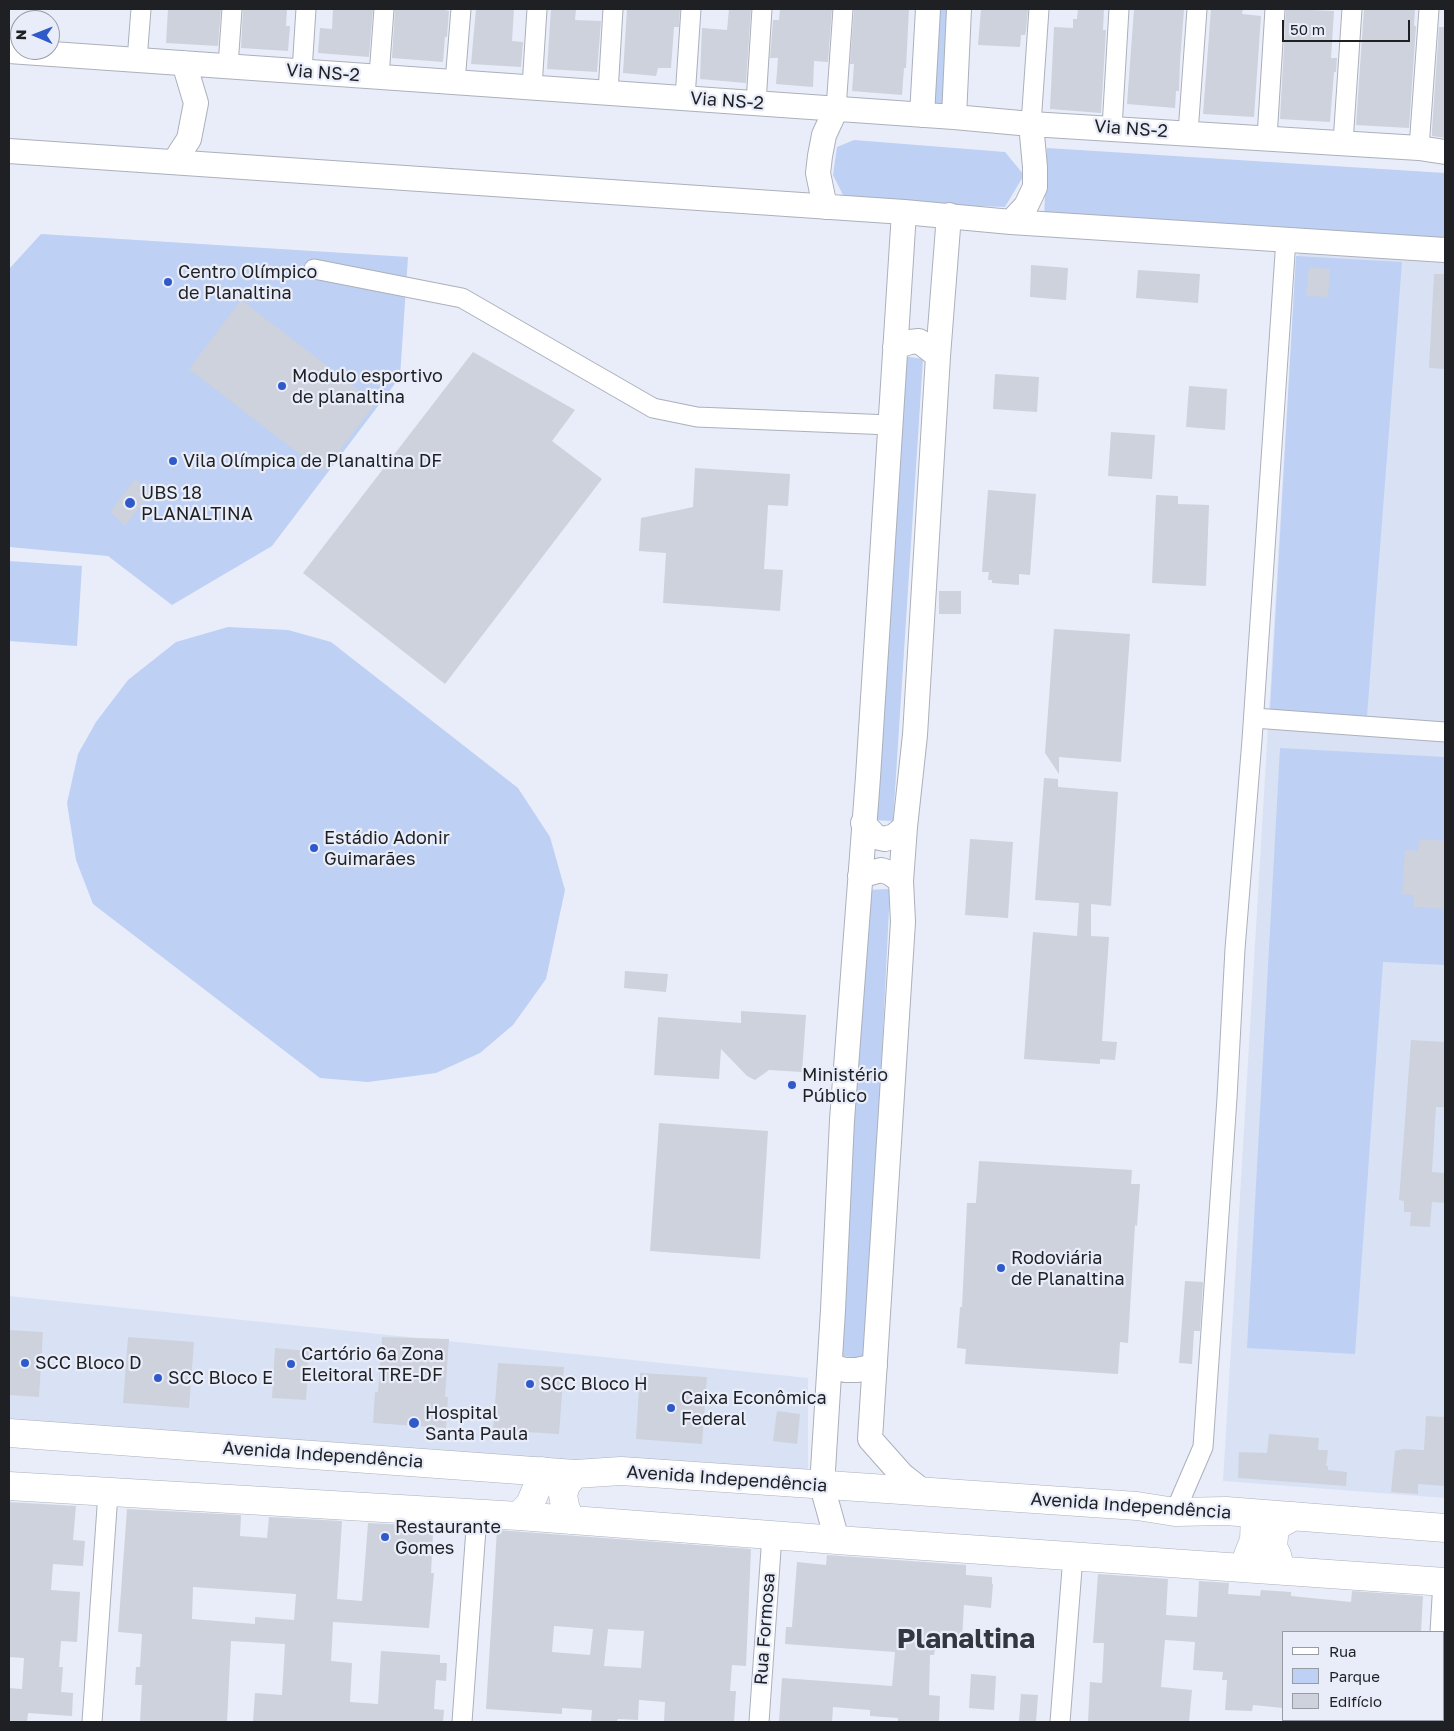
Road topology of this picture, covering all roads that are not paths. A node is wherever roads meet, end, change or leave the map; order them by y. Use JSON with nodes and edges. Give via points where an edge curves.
{"nodes":[{"id":1,"x":141,"y":9,"type":"edge"},
{"id":2,"x":232,"y":9,"type":"edge"},
{"id":3,"x":306,"y":9,"type":"edge"},
{"id":4,"x":384,"y":9,"type":"edge"},
{"id":5,"x":460,"y":9,"type":"edge"},
{"id":6,"x":537,"y":9,"type":"edge"},
{"id":7,"x":613,"y":9,"type":"edge"},
{"id":8,"x":691,"y":9,"type":"edge"},
{"id":9,"x":762,"y":9,"type":"edge"},
{"id":10,"x":843,"y":9,"type":"edge"},
{"id":11,"x":928,"y":9,"type":"edge"},
{"id":12,"x":959,"y":9,"type":"edge"},
{"id":13,"x":1039,"y":9,"type":"edge"},
{"id":14,"x":1119,"y":9,"type":"edge"},
{"id":15,"x":1197,"y":9,"type":"edge"},
{"id":16,"x":1275,"y":9,"type":"edge"},
{"id":17,"x":1352,"y":9,"type":"edge"},
{"id":18,"x":1428,"y":9,"type":"edge"},
{"id":19,"x":9,"y":51,"type":"edge"},
{"id":20,"x":137,"y":60,"type":"junction"},
{"id":21,"x":184,"y":63,"type":"junction"},
{"id":22,"x":228,"y":66,"type":"junction"},
{"id":23,"x":302,"y":71,"type":"junction"},
{"id":24,"x":379,"y":76,"type":"junction"},
{"id":25,"x":455,"y":82,"type":"junction"},
{"id":26,"x":532,"y":87,"type":"junction"},
{"id":27,"x":608,"y":93,"type":"junction"},
{"id":28,"x":685,"y":98,"type":"junction"},
{"id":29,"x":756,"y":103,"type":"junction"},
{"id":30,"x":836,"y":109,"type":"junction"},
{"id":31,"x":922,"y":115,"type":"junction"},
{"id":32,"x":954,"y":117,"type":"junction"},
{"id":33,"x":1030,"y":124,"type":"junction"},
{"id":34,"x":1112,"y":128,"type":"junction"},
{"id":35,"x":1188,"y":133,"type":"junction"},
{"id":36,"x":1267,"y":138,"type":"junction"},
{"id":37,"x":1343,"y":143,"type":"junction"},
{"id":38,"x":1419,"y":148,"type":"junction"},
{"id":39,"x":9,"y":151,"type":"edge"},
{"id":40,"x":1445,"y":152,"type":"edge"},
{"id":41,"x":174,"y":162,"type":"junction"},
{"id":42,"x":825,"y":207,"type":"junction"},
{"id":43,"x":904,"y":212,"type":"junction"},
{"id":44,"x":949,"y":215,"type":"junction"},
{"id":45,"x":1011,"y":222,"type":"junction"},
{"id":46,"x":1286,"y":239,"type":"junction"},
{"id":47,"x":1445,"y":250,"type":"edge"},
{"id":48,"x":314,"y":269,"type":"dead end"},
{"id":49,"x":895,"y":347,"type":"junction"},
{"id":50,"x":938,"y":356,"type":"junction"},
{"id":51,"x":890,"y":425,"type":"junction"},
{"id":52,"x":1254,"y":718,"type":"junction"},
{"id":53,"x":1445,"y":732,"type":"edge"},
{"id":54,"x":864,"y":824,"type":"junction"},
{"id":55,"x":905,"y":827,"type":"junction"},
{"id":56,"x":860,"y":876,"type":"junction"},
{"id":57,"x":901,"y":881,"type":"junction"},
{"id":58,"x":830,"y":1363,"type":"junction"},
{"id":59,"x":875,"y":1366,"type":"junction"},
{"id":60,"x":9,"y":1433,"type":"edge"},
{"id":61,"x":542,"y":1471,"type":"junction"},
{"id":62,"x":575,"y":1474,"type":"junction"},
{"id":63,"x":9,"y":1486,"type":"edge"},
{"id":64,"x":822,"y":1486,"type":"junction"},
{"id":65,"x":924,"y":1492,"type":"junction"},
{"id":66,"x":108,"y":1493,"type":"junction"},
{"id":67,"x":1175,"y":1512,"type":"junction"},
{"id":68,"x":476,"y":1514,"type":"junction"},
{"id":69,"x":1255,"y":1514,"type":"junction"},
{"id":70,"x":519,"y":1516,"type":"junction"},
{"id":71,"x":1294,"y":1516,"type":"junction"},
{"id":72,"x":570,"y":1520,"type":"junction"},
{"id":73,"x":1445,"y":1528,"type":"edge"},
{"id":74,"x":772,"y":1535,"type":"junction"},
{"id":75,"x":837,"y":1540,"type":"junction"},
{"id":76,"x":1073,"y":1556,"type":"junction"},
{"id":77,"x":1242,"y":1568,"type":"junction"},
{"id":78,"x":1281,"y":1570,"type":"junction"},
{"id":79,"x":1444,"y":1581,"type":"edge"},
{"id":80,"x":1440,"y":1631,"type":"edge"},
{"id":81,"x":92,"y":1722,"type":"edge"},
{"id":82,"x":462,"y":1722,"type":"edge"},
{"id":83,"x":759,"y":1722,"type":"edge"},
{"id":84,"x":1060,"y":1722,"type":"edge"}],
"edges":[{"from":1,"to":20,"type":"street"},
{"from":2,"to":22,"type":"street"},
{"from":3,"to":23,"type":"street"},
{"from":4,"to":24,"type":"street"},
{"from":5,"to":25,"type":"street"},
{"from":6,"to":26,"type":"street"},
{"from":7,"to":27,"type":"street"},
{"from":8,"to":28,"type":"street"},
{"from":9,"to":29,"type":"street"},
{"from":10,"to":30,"type":"street"},
{"from":11,"to":31,"type":"street"},
{"from":12,"to":32,"type":"street"},
{"from":13,"to":33,"type":"street"},
{"from":14,"to":34,"type":"street"},
{"from":15,"to":35,"type":"street"},
{"from":16,"to":36,"type":"street"},
{"from":17,"to":37,"type":"street"},
{"from":18,"to":38,"type":"street"},
{"from":19,"to":20,"type":"street","name":"Via NS-2"},
{"from":20,"to":21,"type":"street","name":"Via NS-2"},
{"from":21,"to":22,"type":"street","name":"Via NS-2"},
{"from":21,"to":41,"type":"street","via":[[196,103],[189,139]]},
{"from":22,"to":23,"type":"street","name":"Via NS-2"},
{"from":23,"to":24,"type":"street","name":"Via NS-2"},
{"from":24,"to":25,"type":"street","name":"Via NS-2"},
{"from":25,"to":26,"type":"street","name":"Via NS-2"},
{"from":26,"to":27,"type":"street","name":"Via NS-2"},
{"from":27,"to":28,"type":"street","name":"Via NS-2"},
{"from":28,"to":29,"type":"street","name":"Via NS-2"},
{"from":29,"to":30,"type":"street","name":"Via NS-2"},
{"from":30,"to":31,"type":"street","name":"Via NS-2"},
{"from":30,"to":42,"type":"street","via":[[824,135],[818,173]]},
{"from":31,"to":32,"type":"street","name":"Via NS-2"},
{"from":32,"to":33,"type":"street","name":"Via NS-2"},
{"from":33,"to":34,"type":"street","name":"Via NS-2"},
{"from":33,"to":45,"type":"street","via":[[1034,187],[1026,206]]},
{"from":34,"to":35,"type":"street","name":"Via NS-2"},
{"from":35,"to":36,"type":"street","name":"Via NS-2"},
{"from":36,"to":37,"type":"street","name":"Via NS-2"},
{"from":37,"to":38,"type":"street","name":"Via NS-2"},
{"from":38,"to":40,"type":"street","name":"Via NS-2"},
{"from":39,"to":41,"type":"street"},
{"from":41,"to":42,"type":"street"},
{"from":42,"to":43,"type":"street"},
{"from":43,"to":44,"type":"street"},
{"from":43,"to":49,"type":"street"},
{"from":44,"to":45,"type":"street"},
{"from":44,"to":50,"type":"street"},
{"from":45,"to":46,"type":"street"},
{"from":46,"to":47,"type":"street"},
{"from":46,"to":52,"type":"street"},
{"from":48,"to":51,"type":"street","via":[[462,298],[653,408],[697,417]]},
{"from":49,"to":50,"type":"street","via":[[919,341]]},
{"from":49,"to":51,"type":"street"},
{"from":50,"to":55,"type":"street","via":[[916,735]]},
{"from":51,"to":54,"type":"street"},
{"from":52,"to":53,"type":"street"},
{"from":52,"to":67,"type":"street","via":[[1235,949],[1203,1447]]},
{"from":54,"to":55,"type":"street","via":[[876,837],[885,839]]},
{"from":54,"to":56,"type":"street"},
{"from":55,"to":57,"type":"street"},
{"from":56,"to":57,"type":"street","via":[[881,870]]},
{"from":56,"to":58,"type":"street","via":[[842,1120]]},
{"from":57,"to":59,"type":"street","via":[[904,922]]},
{"from":58,"to":59,"type":"street","via":[[845,1370]]},
{"from":58,"to":64,"type":"street"},
{"from":59,"to":65,"type":"street","via":[[870,1439],[902,1475]]},
{"from":60,"to":61,"type":"main road","name":"Avenida Independência"},
{"from":61,"to":62,"type":"main road","name":"Avenida Independência"},
{"from":61,"to":70,"type":"main road","via":[[532,1500]]},
{"from":62,"to":64,"type":"main road","name":"Avenida Independência","via":[[621,1471]]},
{"from":62,"to":72,"type":"main road","via":[[566,1485],[564,1495]]},
{"from":63,"to":66,"type":"main road"},
{"from":64,"to":65,"type":"main road","name":"Avenida Independência"},
{"from":64,"to":75,"type":"street"},
{"from":65,"to":67,"type":"main road","name":"Avenida Independência","via":[[1137,1506]]},
{"from":66,"to":68,"type":"main road"},
{"from":66,"to":81,"type":"street"},
{"from":67,"to":69,"type":"main road","name":"Avenida Independência"},
{"from":68,"to":70,"type":"main road"},
{"from":68,"to":82,"type":"street"},
{"from":69,"to":71,"type":"main road","name":"Avenida Independência"},
{"from":69,"to":77,"type":"main road","via":[[1254,1540]]},
{"from":70,"to":72,"type":"main road"},
{"from":71,"to":73,"type":"main road","name":"Avenida Independência"},
{"from":71,"to":78,"type":"main road","via":[[1276,1526],[1273,1547]]},
{"from":72,"to":74,"type":"main road"},
{"from":74,"to":75,"type":"main road"},
{"from":74,"to":83,"type":"street","name":"Rua Formosa"},
{"from":75,"to":76,"type":"main road"},
{"from":76,"to":77,"type":"main road"},
{"from":76,"to":84,"type":"street"},
{"from":77,"to":78,"type":"main road"},
{"from":78,"to":79,"type":"main road"},
{"from":79,"to":80,"type":"street"}]}
